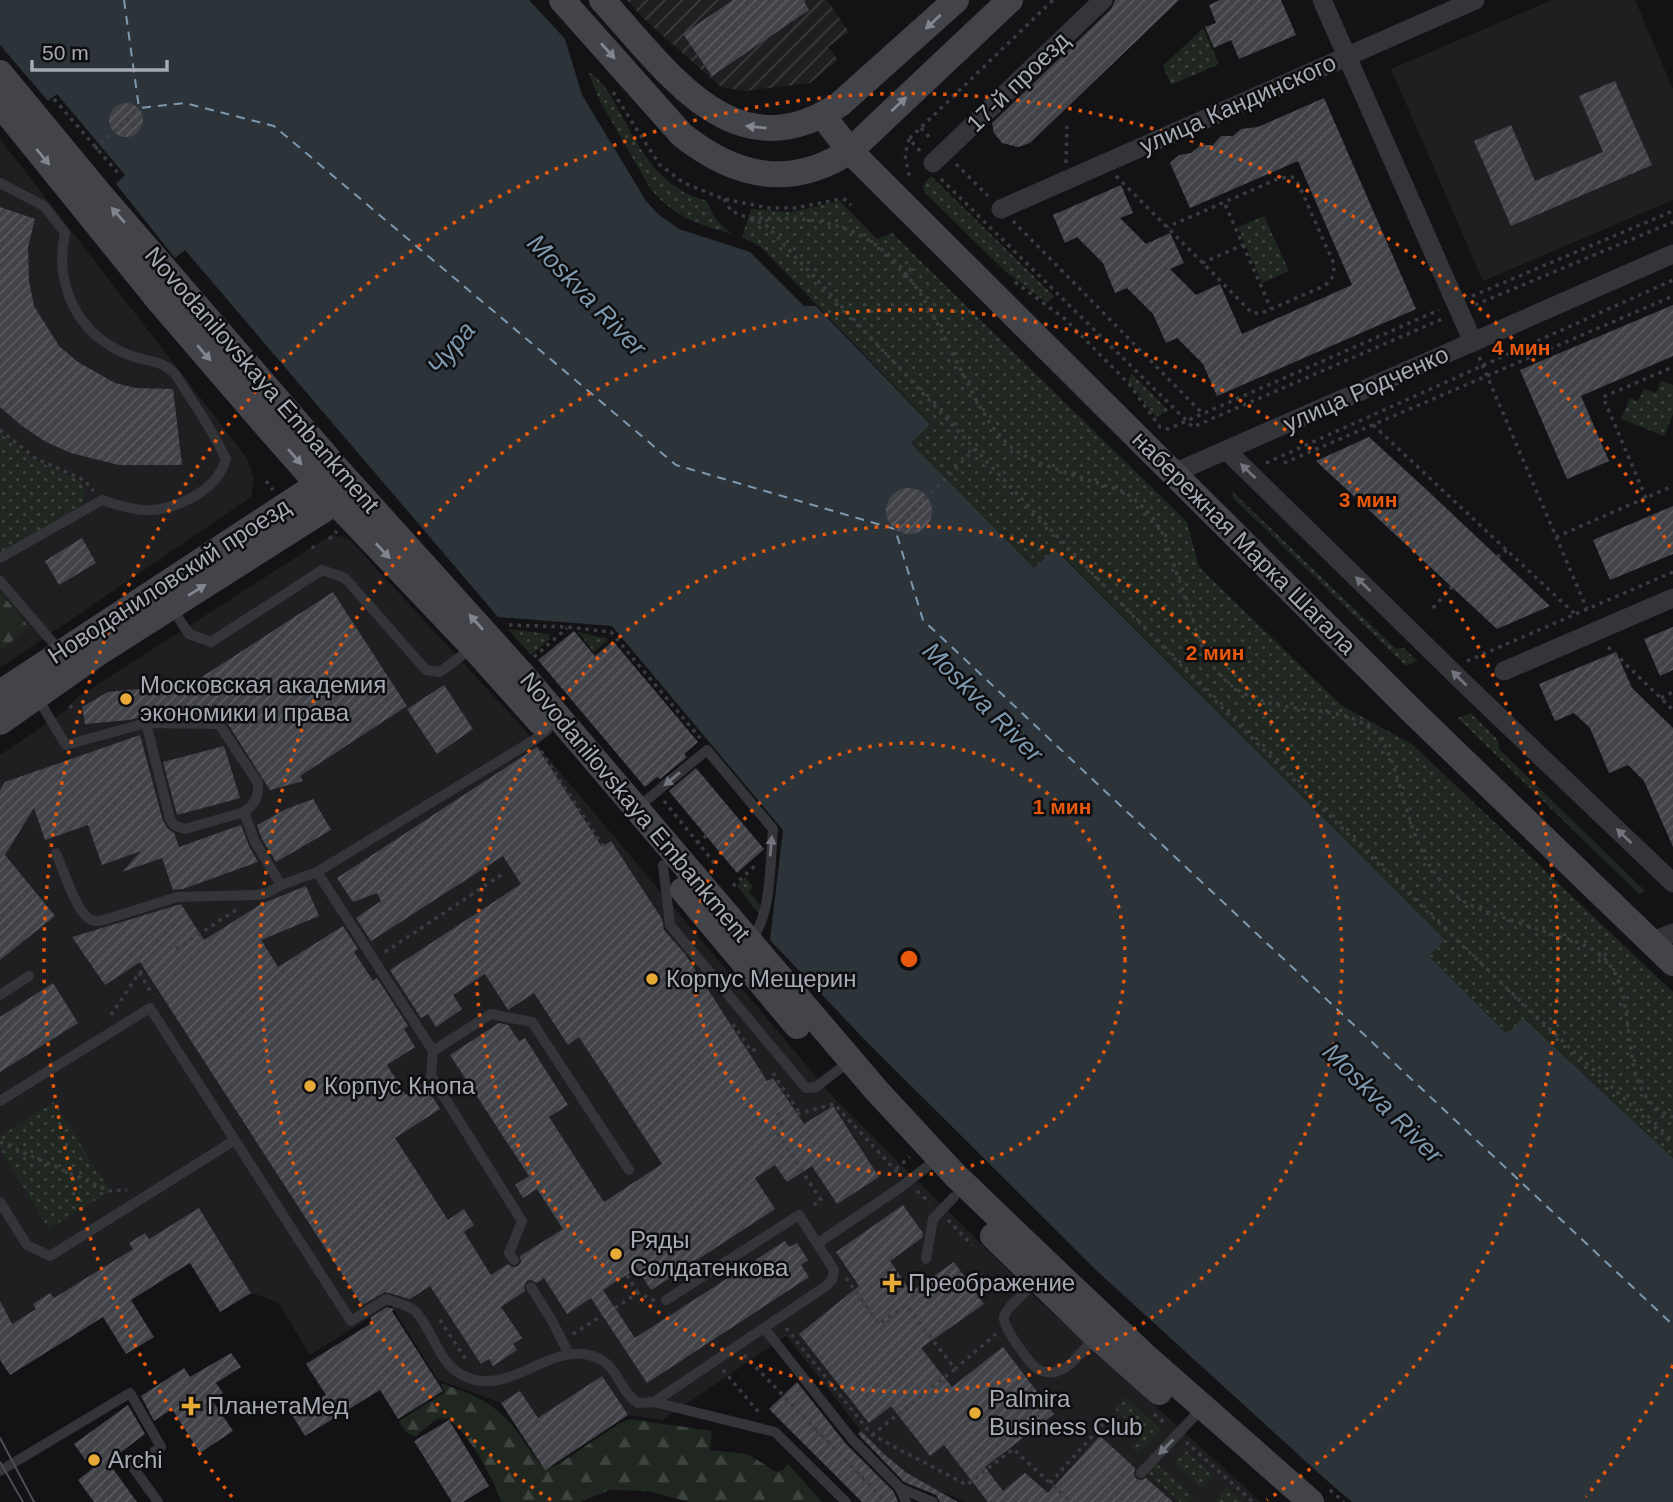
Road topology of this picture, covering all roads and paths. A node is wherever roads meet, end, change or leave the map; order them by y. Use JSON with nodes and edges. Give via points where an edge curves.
{"nodes":[{"id":1,"x":562,"y":0,"type":"edge"},
{"id":2,"x":602,"y":0,"type":"edge"},
{"id":3,"x":956,"y":0,"type":"edge"},
{"id":4,"x":1010,"y":0,"type":"edge"},
{"id":5,"x":1054,"y":0,"type":"edge"},
{"id":6,"x":1103,"y":0,"type":"edge"},
{"id":7,"x":1322,"y":0,"type":"edge"},
{"id":8,"x":1475,"y":0,"type":"edge"},
{"id":9,"x":1347,"y":56,"type":"junction"},
{"id":10,"x":0,"y":73,"type":"edge"},
{"id":11,"x":54,"y":99,"type":"dead end"},
{"id":12,"x":139,"y":108,"type":"dead end"},
{"id":13,"x":2,"y":110,"type":"edge"},
{"id":14,"x":823,"y":116,"type":"junction"},
{"id":15,"x":1067,"y":126,"type":"dead end"},
{"id":16,"x":920,"y":128,"type":"junction"},
{"id":17,"x":909,"y":139,"type":"junction"},
{"id":18,"x":95,"y":149,"type":"junction"},
{"id":19,"x":850,"y":151,"type":"junction"},
{"id":20,"x":935,"y":158,"type":"junction"},
{"id":21,"x":118,"y":173,"type":"dead end"},
{"id":22,"x":1066,"y":180,"type":"junction"},
{"id":23,"x":912,"y":181,"type":"dead end"},
{"id":24,"x":0,"y":183,"type":"edge"},
{"id":25,"x":1124,"y":184,"type":"dead end"},
{"id":26,"x":724,"y":199,"type":"dead end"},
{"id":27,"x":1224,"y":202,"type":"junction"},
{"id":28,"x":1001,"y":209,"type":"junction"},
{"id":29,"x":1673,"y":211,"type":"edge"},
{"id":30,"x":751,"y":218,"type":"junction"},
{"id":31,"x":1673,"y":222,"type":"edge"},
{"id":32,"x":1167,"y":228,"type":"junction"},
{"id":33,"x":1242,"y":245,"type":"junction"},
{"id":34,"x":1673,"y":254,"type":"edge"},
{"id":35,"x":1202,"y":263,"type":"junction"},
{"id":36,"x":914,"y":267,"type":"dead end"},
{"id":37,"x":907,"y":273,"type":"junction"},
{"id":38,"x":903,"y":277,"type":"dead end"},
{"id":39,"x":1673,"y":280,"type":"edge"},
{"id":40,"x":1013,"y":281,"type":"dead end"},
{"id":41,"x":1673,"y":296,"type":"edge"},
{"id":42,"x":1457,"y":307,"type":"junction"},
{"id":43,"x":1271,"y":309,"type":"junction"},
{"id":44,"x":1473,"y":342,"type":"junction"},
{"id":45,"x":1482,"y":364,"type":"junction"},
{"id":46,"x":1673,"y":367,"type":"edge"},
{"id":47,"x":1487,"y":376,"type":"junction"},
{"id":48,"x":1203,"y":414,"type":"junction"},
{"id":49,"x":1187,"y":421,"type":"junction"},
{"id":50,"x":1373,"y":425,"type":"junction"},
{"id":51,"x":0,"y":430,"type":"edge"},
{"id":52,"x":974,"y":450,"type":"junction"},
{"id":53,"x":1226,"y":450,"type":"junction"},
{"id":54,"x":1271,"y":460,"type":"dead end"},
{"id":55,"x":1284,"y":463,"type":"dead end"},
{"id":56,"x":1174,"y":474,"type":"junction"},
{"id":57,"x":265,"y":486,"type":"dead end"},
{"id":58,"x":1673,"y":486,"type":"edge"},
{"id":59,"x":337,"y":487,"type":"junction"},
{"id":60,"x":268,"y":491,"type":"dead end"},
{"id":61,"x":1646,"y":498,"type":"junction"},
{"id":62,"x":102,"y":500,"type":"junction"},
{"id":63,"x":895,"y":529,"type":"dead end"},
{"id":64,"x":1556,"y":537,"type":"junction"},
{"id":65,"x":1507,"y":550,"type":"junction"},
{"id":66,"x":1497,"y":557,"type":"dead end"},
{"id":67,"x":0,"y":558,"type":"edge"},
{"id":68,"x":1673,"y":572,"type":"edge"},
{"id":69,"x":0,"y":581,"type":"edge"},
{"id":70,"x":1452,"y":587,"type":"dead end"},
{"id":71,"x":1673,"y":598,"type":"edge"},
{"id":72,"x":171,"y":607,"type":"junction"},
{"id":73,"x":1433,"y":608,"type":"dead end"},
{"id":74,"x":1587,"y":609,"type":"junction"},
{"id":75,"x":1575,"y":614,"type":"junction"},
{"id":76,"x":508,"y":625,"type":"dead end"},
{"id":77,"x":568,"y":627,"type":"junction"},
{"id":78,"x":473,"y":647,"type":"junction"},
{"id":79,"x":1608,"y":647,"type":"dead end"},
{"id":80,"x":67,"y":661,"type":"junction"},
{"id":81,"x":529,"y":661,"type":"dead end"},
{"id":82,"x":1449,"y":668,"type":"junction"},
{"id":83,"x":1504,"y":671,"type":"dead end"},
{"id":84,"x":1673,"y":692,"type":"edge"},
{"id":85,"x":0,"y":693,"type":"edge"},
{"id":86,"x":36,"y":695,"type":"junction"},
{"id":87,"x":1661,"y":698,"type":"junction"},
{"id":88,"x":1673,"y":709,"type":"edge"},
{"id":89,"x":0,"y":722,"type":"edge"},
{"id":90,"x":146,"y":723,"type":"junction"},
{"id":91,"x":541,"y":735,"type":"junction"},
{"id":92,"x":707,"y":746,"type":"dead end"},
{"id":93,"x":647,"y":800,"type":"junction"},
{"id":94,"x":244,"y":812,"type":"junction"},
{"id":95,"x":706,"y":836,"type":"dead end"},
{"id":96,"x":698,"y":842,"type":"junction"},
{"id":97,"x":603,"y":846,"type":"dead end"},
{"id":98,"x":691,"y":849,"type":"dead end"},
{"id":99,"x":771,"y":852,"type":"junction"},
{"id":100,"x":56,"y":853,"type":"dead end"},
{"id":101,"x":719,"y":869,"type":"dead end"},
{"id":102,"x":317,"y":872,"type":"junction"},
{"id":103,"x":501,"y":875,"type":"dead end"},
{"id":104,"x":726,"y":877,"type":"dead end"},
{"id":105,"x":1673,"y":883,"type":"edge"},
{"id":106,"x":281,"y":885,"type":"junction"},
{"id":107,"x":733,"y":886,"type":"junction"},
{"id":108,"x":258,"y":895,"type":"junction"},
{"id":109,"x":740,"y":895,"type":"dead end"},
{"id":110,"x":1662,"y":938,"type":"edge"},
{"id":111,"x":750,"y":941,"type":"junction"},
{"id":112,"x":176,"y":949,"type":"dead end"},
{"id":113,"x":1610,"y":950,"type":"dead end"},
{"id":114,"x":1602,"y":957,"type":"junction"},
{"id":115,"x":374,"y":959,"type":"junction"},
{"id":116,"x":1598,"y":961,"type":"dead end"},
{"id":117,"x":1673,"y":963,"type":"edge"},
{"id":118,"x":145,"y":970,"type":"dead end"},
{"id":119,"x":29,"y":976,"type":"dead end"},
{"id":120,"x":0,"y":995,"type":"edge"},
{"id":121,"x":110,"y":1017,"type":"dead end"},
{"id":122,"x":433,"y":1051,"type":"junction"},
{"id":123,"x":843,"y":1066,"type":"junction"},
{"id":124,"x":0,"y":1101,"type":"edge"},
{"id":125,"x":777,"y":1114,"type":"dead end"},
{"id":126,"x":1673,"y":1117,"type":"edge"},
{"id":127,"x":235,"y":1140,"type":"junction"},
{"id":128,"x":0,"y":1142,"type":"edge"},
{"id":129,"x":1673,"y":1144,"type":"edge"},
{"id":130,"x":932,"y":1163,"type":"junction"},
{"id":131,"x":628,"y":1170,"type":"dead end"},
{"id":132,"x":160,"y":1188,"type":"junction"},
{"id":133,"x":954,"y":1197,"type":"junction"},
{"id":134,"x":0,"y":1202,"type":"edge"},
{"id":135,"x":799,"y":1215,"type":"junction"},
{"id":136,"x":818,"y":1243,"type":"junction"},
{"id":137,"x":926,"y":1259,"type":"dead end"},
{"id":138,"x":514,"y":1261,"type":"dead end"},
{"id":139,"x":627,"y":1275,"type":"dead end"},
{"id":140,"x":1038,"y":1280,"type":"junction"},
{"id":141,"x":850,"y":1283,"type":"dead end"},
{"id":142,"x":531,"y":1287,"type":"dead end"},
{"id":143,"x":638,"y":1293,"type":"junction"},
{"id":144,"x":666,"y":1300,"type":"joint"},
{"id":145,"x":615,"y":1308,"type":"dead end"},
{"id":146,"x":437,"y":1315,"type":"dead end"},
{"id":147,"x":603,"y":1315,"type":"dead end"},
{"id":148,"x":778,"y":1318,"type":"junction"},
{"id":149,"x":1005,"y":1327,"type":"junction"},
{"id":150,"x":764,"y":1328,"type":"junction"},
{"id":151,"x":1102,"y":1329,"type":"junction"},
{"id":152,"x":562,"y":1341,"type":"junction"},
{"id":153,"x":569,"y":1354,"type":"junction"},
{"id":154,"x":750,"y":1361,"type":"dead end"},
{"id":155,"x":471,"y":1367,"type":"dead end"},
{"id":156,"x":955,"y":1368,"type":"junction"},
{"id":157,"x":722,"y":1369,"type":"dead end"},
{"id":158,"x":654,"y":1402,"type":"junction"},
{"id":159,"x":1197,"y":1413,"type":"junction"},
{"id":160,"x":1102,"y":1424,"type":"dead end"},
{"id":161,"x":775,"y":1432,"type":"junction"},
{"id":162,"x":872,"y":1435,"type":"junction"},
{"id":163,"x":0,"y":1471,"type":"edge"},
{"id":164,"x":1141,"y":1473,"type":"dead end"},
{"id":165,"x":1050,"y":1483,"type":"junction"},
{"id":166,"x":900,"y":1488,"type":"junction"},
{"id":167,"x":1320,"y":1496,"type":"edge"},
{"id":168,"x":158,"y":1502,"type":"edge"},
{"id":169,"x":846,"y":1502,"type":"edge"},
{"id":170,"x":886,"y":1502,"type":"edge"},
{"id":171,"x":906,"y":1502,"type":"edge"},
{"id":172,"x":933,"y":1502,"type":"edge"},
{"id":173,"x":1071,"y":1502,"type":"edge"},
{"id":174,"x":1284,"y":1502,"type":"edge"},
{"id":175,"x":1344,"y":1502,"type":"edge"}],
"edges":[{"from":1,"to":19,"type":"main road","one_way":true,"via":[[682,135],[722,163],[774,175],[799,173]]},
{"from":14,"to":2,"type":"main road","one_way":true,"via":[[768,128],[743,125],[715,113],[692,97]]},
{"from":3,"to":14,"type":"main road","one_way":true},
{"from":19,"to":4,"type":"main road","one_way":true},
{"from":5,"to":16,"type":"path"},
{"from":6,"to":20,"type":"street","name":"17-й проезд"},
{"from":7,"to":9,"type":"street"},
{"from":8,"to":9,"type":"street","name":"улица Кандинского"},
{"from":9,"to":22,"type":"street","name":"улица Кандинского"},
{"from":9,"to":42,"type":"street"},
{"from":59,"to":10,"type":"main road","name":"Novodanilovskaya Embankment","one_way":true},
{"from":11,"to":18,"type":"path"},
{"from":12,"to":18,"type":"path"},
{"from":13,"to":59,"type":"main road","name":"Novodanilovskaya Embankment","one_way":true,"via":[[160,302]]},
{"from":14,"to":19,"type":"main road","name":"набережная Марка Шагала"},
{"from":15,"to":22,"type":"path"},
{"from":16,"to":17,"type":"path"},
{"from":16,"to":20,"type":"path"},
{"from":17,"to":20,"type":"path"},
{"from":17,"to":23,"type":"path","via":[[905,165]]},
{"from":18,"to":21,"type":"path"},
{"from":19,"to":56,"type":"main road","name":"набережная Марка Шагала"},
{"from":20,"to":28,"type":"path"},
{"from":20,"to":49,"type":"path","via":[[925,162]]},
{"from":22,"to":28,"type":"street","name":"улица Кандинского"},
{"from":24,"to":62,"type":"lane","via":[[44,206],[65,233],[62,274],[66,294],[78,313],[107,344],[160,363],[174,373],[226,459],[221,474],[203,492],[172,509],[148,511]]},
{"from":25,"to":32,"type":"path"},
{"from":26,"to":30,"type":"path","via":[[731,211]]},
{"from":27,"to":32,"type":"path"},
{"from":27,"to":33,"type":"path"},
{"from":27,"to":43,"type":"path","via":[[1280,177],[1292,177],[1334,264],[1331,281],[1324,286]]},
{"from":28,"to":48,"type":"path"},
{"from":29,"to":42,"type":"path"},
{"from":30,"to":37,"type":"path","via":[[846,228],[883,249]]},
{"from":30,"to":52,"type":"path","via":[[766,225]]},
{"from":31,"to":42,"type":"path"},
{"from":32,"to":35,"type":"path"},
{"from":33,"to":35,"type":"path"},
{"from":33,"to":43,"type":"path"},
{"from":34,"to":44,"type":"street","name":"улица Родченко"},
{"from":35,"to":43,"type":"path","via":[[1252,313]]},
{"from":36,"to":37,"type":"path"},
{"from":37,"to":38,"type":"path"},
{"from":37,"to":114,"type":"path","via":[[982,411],[1003,439],[1021,455],[1126,493],[1147,509],[1164,536],[1202,647],[1228,684],[1272,705],[1339,714],[1372,729],[1393,764],[1425,861],[1441,884],[1468,904],[1582,944]]},
{"from":39,"to":45,"type":"path"},
{"from":40,"to":49,"type":"path","via":[[1065,319],[1129,384],[1160,427],[1168,429]]},
{"from":41,"to":47,"type":"path"},
{"from":42,"to":44,"type":"street"},
{"from":42,"to":48,"type":"path"},
{"from":42,"to":49,"type":"path","via":[[1193,427]]},
{"from":44,"to":45,"type":"path"},
{"from":44,"to":53,"type":"street","name":"улица Родченко"},
{"from":45,"to":47,"type":"path"},
{"from":45,"to":54,"type":"path"},
{"from":46,"to":61,"type":"path","via":[[1603,397]]},
{"from":47,"to":50,"type":"path"},
{"from":47,"to":64,"type":"path"},
{"from":48,"to":49,"type":"path"},
{"from":50,"to":55,"type":"path"},
{"from":50,"to":65,"type":"path"},
{"from":51,"to":62,"type":"path","via":[[35,458],[84,480]]},
{"from":52,"to":63,"type":"path"},
{"from":52,"to":129,"type":"path","via":[[1335,819]]},
{"from":53,"to":56,"type":"street","name":"улица Родченко"},
{"from":82,"to":53,"type":"street","one_way":true},
{"from":56,"to":110,"type":"main road","name":"набережная Марка Шагала","via":[[1419,717]]},
{"from":57,"to":60,"type":"path"},
{"from":58,"to":61,"type":"path"},
{"from":72,"to":59,"type":"main road","one_way":true},
{"from":59,"to":78,"type":"main road","name":"Novodanilovskaya Embankment","one_way":true},
{"from":59,"to":80,"type":"main road","name":"Новоданиловский проезд"},
{"from":93,"to":59,"type":"main road","name":"Novodanilovskaya Embankment","one_way":true},
{"from":61,"to":64,"type":"path"},
{"from":62,"to":67,"type":"lane"},
{"from":64,"to":74,"type":"path"},
{"from":65,"to":66,"type":"path"},
{"from":65,"to":75,"type":"path"},
{"from":68,"to":74,"type":"path"},
{"from":69,"to":80,"type":"lane"},
{"from":70,"to":73,"type":"path"},
{"from":71,"to":83,"type":"street"},
{"from":72,"to":78,"type":"lane","via":[[189,634],[211,642],[322,570],[345,578],[426,670],[440,672]]},
{"from":72,"to":80,"type":"main road"},
{"from":74,"to":75,"type":"path"},
{"from":75,"to":82,"type":"path"},
{"from":76,"to":77,"type":"path"},
{"from":77,"to":81,"type":"path"},
{"from":77,"to":92,"type":"path","via":[[611,632]]},
{"from":78,"to":91,"type":"main road","name":"Novodanilovskaya Embankment"},
{"from":79,"to":87,"type":"path"},
{"from":80,"to":85,"type":"main road","name":"Новоданиловский проезд"},
{"from":80,"to":86,"type":"main road"},
{"from":105,"to":82,"type":"street","one_way":true},
{"from":84,"to":87,"type":"path"},
{"from":86,"to":89,"type":"main road"},
{"from":86,"to":90,"type":"lane","via":[[66,745]]},
{"from":87,"to":88,"type":"path"},
{"from":90,"to":94,"type":"lane","via":[[219,724],[258,783],[254,805]]},
{"from":90,"to":94,"type":"lane","via":[[174,825],[185,829]]},
{"from":91,"to":97,"type":"path"},
{"from":91,"to":102,"type":"lane"},
{"from":91,"to":123,"type":"main road","name":"Novodanilovskaya Embankment","via":[[663,865],[750,972]]},
{"from":93,"to":96,"type":"path"},
{"from":99,"to":93,"type":"lane","one_way":true,"via":[[773,829],[707,750]]},
{"from":93,"to":111,"type":"main road","name":"Novodanilovskaya Embankment"},
{"from":94,"to":106,"type":"lane","via":[[255,842]]},
{"from":95,"to":96,"type":"path"},
{"from":96,"to":98,"type":"path"},
{"from":96,"to":101,"type":"path"},
{"from":99,"to":107,"type":"path"},
{"from":99,"to":111,"type":"lane","via":[[764,914]]},
{"from":100,"to":108,"type":"lane","via":[[86,917],[94,921],[177,897]]},
{"from":102,"to":106,"type":"lane"},
{"from":102,"to":115,"type":"lane"},
{"from":103,"to":115,"type":"path"},
{"from":104,"to":107,"type":"path"},
{"from":106,"to":108,"type":"lane"},
{"from":107,"to":109,"type":"path"},
{"from":108,"to":112,"type":"path"},
{"from":110,"to":117,"type":"main road","name":"набережная Марка Шагала"},
{"from":111,"to":123,"type":"main road","name":"Novodanilovskaya Embankment"},
{"from":113,"to":114,"type":"path"},
{"from":114,"to":116,"type":"path"},
{"from":114,"to":126,"type":"path","via":[[1620,982],[1643,1094]]},
{"from":115,"to":122,"type":"lane"},
{"from":118,"to":121,"type":"path"},
{"from":119,"to":120,"type":"lane"},
{"from":122,"to":131,"type":"lane","via":[[491,1014],[532,1023]]},
{"from":122,"to":138,"type":"lane","via":[[430,1076],[522,1222],[509,1253]]},
{"from":123,"to":130,"type":"main road","name":"Novodanilovskaya Embankment"},
{"from":124,"to":127,"type":"lane","via":[[150,1008]]},
{"from":125,"to":135,"type":"path","via":[[785,1121],[774,1128],[821,1200]]},
{"from":127,"to":132,"type":"lane"},
{"from":127,"to":153,"type":"lane","via":[[351,1321],[386,1299],[414,1309],[450,1366],[462,1376],[478,1380],[505,1380]]},
{"from":128,"to":132,"type":"path","via":[[110,1191]]},
{"from":130,"to":133,"type":"main road","name":"Novodanilovskaya Embankment"},
{"from":130,"to":136,"type":"lane"},
{"from":130,"to":151,"type":"main road","name":"Novodanilovskaya Embankment"},
{"from":132,"to":134,"type":"lane","via":[[50,1256],[27,1245]]},
{"from":133,"to":137,"type":"lane","via":[[933,1219]]},
{"from":133,"to":140,"type":"main road","name":"Novodanilovskaya Embankment"},
{"from":135,"to":136,"type":"lane"},
{"from":135,"to":144,"type":"lane"},
{"from":136,"to":148,"type":"lane","via":[[834,1270],[832,1280]]},
{"from":139,"to":143,"type":"path"},
{"from":140,"to":149,"type":"lane","via":[[1006,1311]]},
{"from":140,"to":151,"type":"main road","name":"Novodanilovskaya Embankment"},
{"from":141,"to":156,"type":"path","via":[[879,1324],[905,1305]]},
{"from":142,"to":152,"type":"lane"},
{"from":143,"to":144,"type":"path"},
{"from":143,"to":145,"type":"path"},
{"from":146,"to":155,"type":"path"},
{"from":147,"to":152,"type":"path"},
{"from":148,"to":150,"type":"lane"},
{"from":148,"to":162,"type":"path"},
{"from":149,"to":151,"type":"lane","via":[[1041,1372],[1066,1367]]},
{"from":149,"to":156,"type":"path"},
{"from":150,"to":158,"type":"lane"},
{"from":150,"to":166,"type":"lane","via":[[852,1439]]},
{"from":151,"to":159,"type":"main road","name":"Novodanilovskaya Embankment"},
{"from":152,"to":153,"type":"lane"},
{"from":153,"to":158,"type":"lane","via":[[601,1360],[632,1399]]},
{"from":154,"to":170,"type":"path"},
{"from":156,"to":162,"type":"path"},
{"from":157,"to":161,"type":"path"},
{"from":158,"to":161,"type":"lane"},
{"from":159,"to":164,"type":"lane","one_way":true},
{"from":159,"to":167,"type":"main road","name":"Novodanilovskaya Embankment"},
{"from":159,"to":174,"type":"main road","name":"Novodanilovskaya Embankment"},
{"from":160,"to":165,"type":"path"},
{"from":161,"to":169,"type":"lane"},
{"from":162,"to":165,"type":"path","via":[[967,1485],[1013,1450]]},
{"from":163,"to":168,"type":"lane","via":[[130,1393],[161,1447],[132,1465]]},
{"from":165,"to":173,"type":"path"},
{"from":166,"to":171,"type":"lane"},
{"from":166,"to":172,"type":"lane"},
{"from":167,"to":175,"type":"path"}]}
